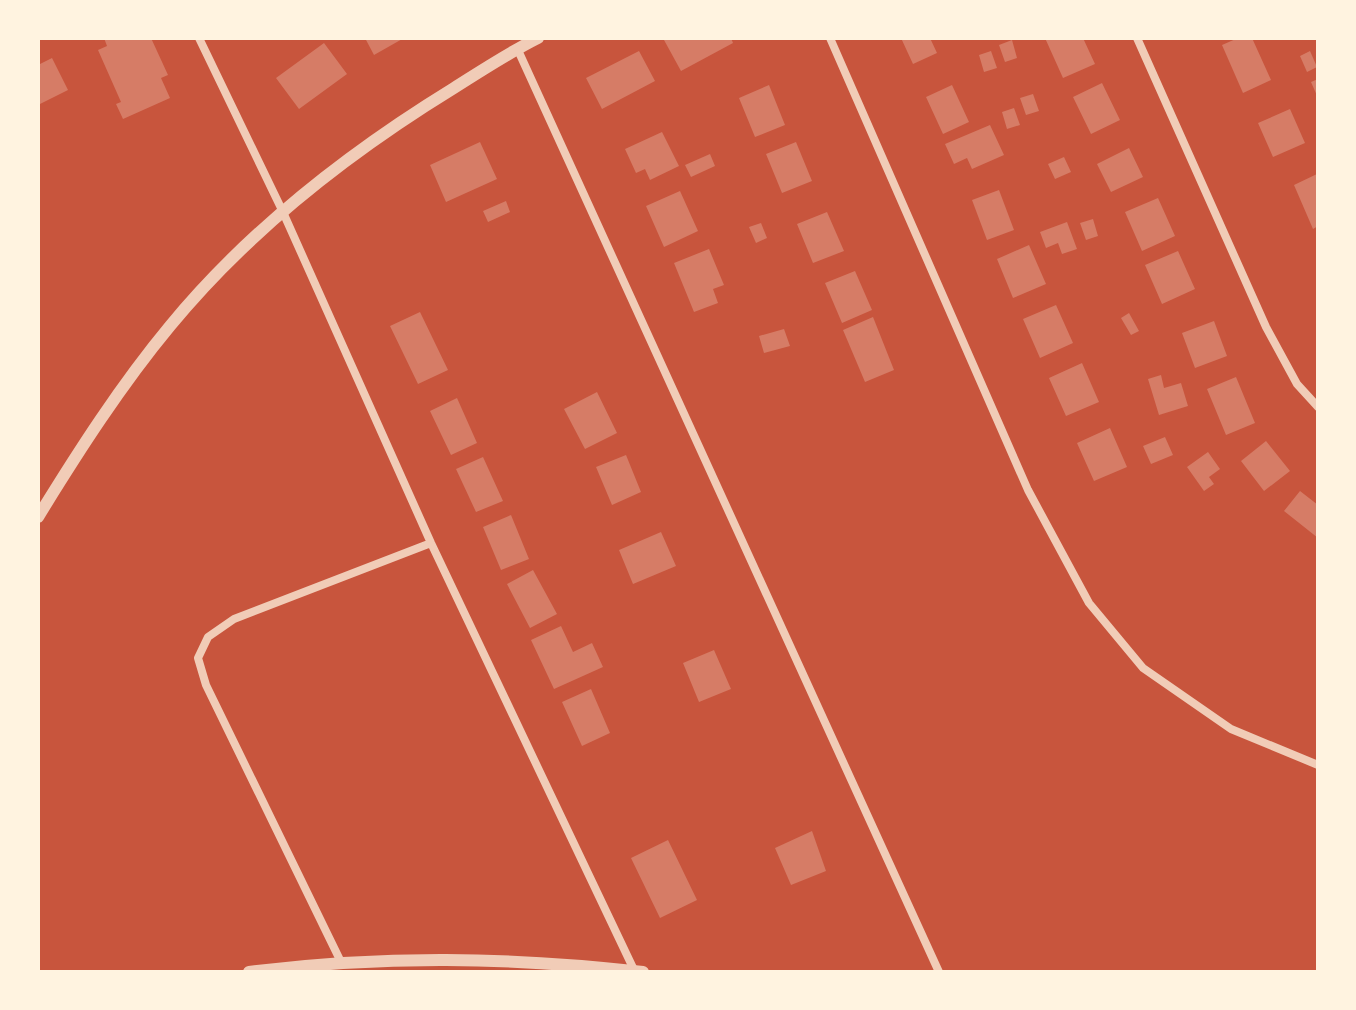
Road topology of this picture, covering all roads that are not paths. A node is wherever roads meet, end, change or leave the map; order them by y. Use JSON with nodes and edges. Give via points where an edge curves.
{"nodes":[{"id":1,"x":199,"y":38,"type":"edge"},
{"id":2,"x":538,"y":38,"type":"edge"},
{"id":3,"x":830,"y":38,"type":"edge"},
{"id":4,"x":1137,"y":38,"type":"edge"},
{"id":5,"x":517,"y":48,"type":"junction"},
{"id":6,"x":282,"y":210,"type":"junction"},
{"id":7,"x":1318,"y":407,"type":"edge"},
{"id":8,"x":38,"y":517,"type":"edge"},
{"id":9,"x":431,"y":543,"type":"junction"},
{"id":10,"x":1318,"y":765,"type":"edge"},
{"id":11,"x":341,"y":962,"type":"junction"},
{"id":12,"x":303,"y":969,"type":"edge"},
{"id":13,"x":249,"y":972,"type":"edge"},
{"id":14,"x":635,"y":972,"type":"edge"},
{"id":15,"x":643,"y":972,"type":"edge"},
{"id":16,"x":939,"y":972,"type":"edge"}],
"edges":[{"from":1,"to":6,"type":"street"},
{"from":2,"to":5,"type":"street"},
{"from":3,"to":10,"type":"street","via":[[1028,490],[1089,603],[1143,668],[1231,729]]},
{"from":4,"to":7,"type":"street","via":[[1266,327],[1297,384]]},
{"from":5,"to":6,"type":"street","via":[[401,121]]},
{"from":5,"to":16,"type":"street"},
{"from":6,"to":8,"type":"street","via":[[169,326]]},
{"from":6,"to":9,"type":"street"},
{"from":9,"to":11,"type":"street","via":[[234,619],[208,637],[198,658],[206,685]]},
{"from":9,"to":14,"type":"street"},
{"from":11,"to":12,"type":"street"},
{"from":11,"to":14,"type":"street","via":[[483,959]]},
{"from":12,"to":13,"type":"street"},
{"from":14,"to":15,"type":"street"}]}
